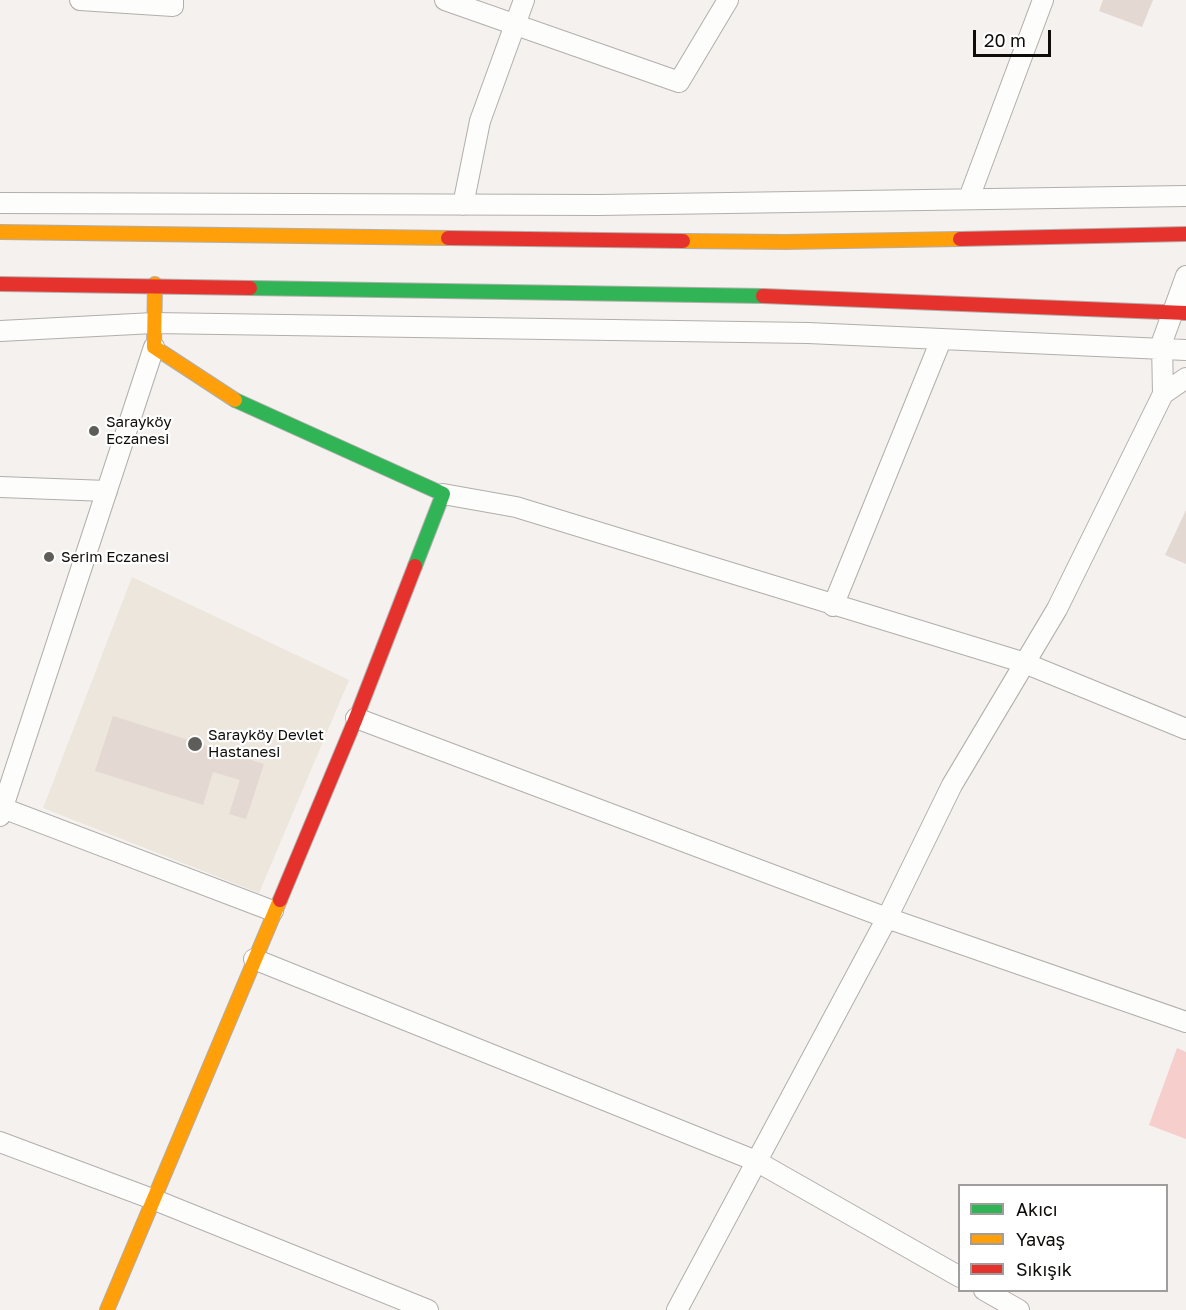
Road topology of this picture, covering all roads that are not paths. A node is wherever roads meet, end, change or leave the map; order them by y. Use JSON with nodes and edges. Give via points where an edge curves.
{"nodes":[{"id":1,"x":80,"y":0,"type":"edge"},
{"id":2,"x":173,"y":0,"type":"edge"},
{"id":3,"x":445,"y":0,"type":"edge"},
{"id":4,"x":524,"y":0,"type":"edge"},
{"id":5,"x":728,"y":0,"type":"edge"},
{"id":6,"x":1043,"y":0,"type":"edge"},
{"id":7,"x":515,"y":24,"type":"junction"},
{"id":8,"x":1186,"y":196,"type":"edge"},
{"id":9,"x":969,"y":198,"type":"junction"},
{"id":10,"x":0,"y":203,"type":"edge"},
{"id":11,"x":463,"y":205,"type":"junction"},
{"id":12,"x":0,"y":232,"type":"edge"},
{"id":13,"x":1186,"y":234,"type":"edge"},
{"id":14,"x":1186,"y":276,"type":"edge"},
{"id":15,"x":0,"y":284,"type":"edge"},
{"id":16,"x":155,"y":284,"type":"junction"},
{"id":17,"x":1180,"y":313,"type":"edge"},
{"id":18,"x":154,"y":323,"type":"junction"},
{"id":19,"x":0,"y":331,"type":"edge"},
{"id":20,"x":942,"y":340,"type":"junction"},
{"id":21,"x":154,"y":347,"type":"junction"},
{"id":22,"x":1162,"y":350,"type":"junction"},
{"id":23,"x":1186,"y":350,"type":"edge"},
{"id":24,"x":1186,"y":378,"type":"edge"},
{"id":25,"x":1163,"y":394,"type":"junction"},
{"id":26,"x":0,"y":487,"type":"edge"},
{"id":27,"x":107,"y":491,"type":"junction"},
{"id":28,"x":443,"y":494,"type":"junction"},
{"id":29,"x":833,"y":606,"type":"junction"},
{"id":30,"x":1022,"y":662,"type":"junction"},
{"id":31,"x":356,"y":718,"type":"junction"},
{"id":32,"x":1186,"y":729,"type":"edge"},
{"id":33,"x":1,"y":811,"type":"edge"},
{"id":34,"x":273,"y":911,"type":"junction"},
{"id":35,"x":887,"y":918,"type":"junction"},
{"id":36,"x":254,"y":959,"type":"junction"},
{"id":37,"x":1186,"y":1022,"type":"edge"},
{"id":38,"x":0,"y":1142,"type":"edge"},
{"id":39,"x":756,"y":1161,"type":"junction"},
{"id":40,"x":155,"y":1200,"type":"junction"},
{"id":41,"x":958,"y":1275,"type":"edge"},
{"id":42,"x":988,"y":1292,"type":"edge"},
{"id":43,"x":107,"y":1310,"type":"edge"},
{"id":44,"x":428,"y":1310,"type":"edge"},
{"id":45,"x":678,"y":1310,"type":"edge"},
{"id":46,"x":1019,"y":1310,"type":"edge"}],
"edges":[{"from":1,"to":2,"type":"street","via":[[173,6]]},
{"from":3,"to":7,"type":"street"},
{"from":4,"to":7,"type":"street"},
{"from":5,"to":7,"type":"street","via":[[679,82]]},
{"from":6,"to":9,"type":"street"},
{"from":7,"to":11,"type":"street","via":[[480,120]]},
{"from":8,"to":9,"type":"street"},
{"from":9,"to":11,"type":"street"},
{"from":10,"to":11,"type":"street"},
{"from":12,"to":13,"type":"main road","via":[[786,243]]},
{"from":14,"to":17,"type":"street"},
{"from":15,"to":16,"type":"main road"},
{"from":16,"to":17,"type":"main road","via":[[740,294]]},
{"from":16,"to":18,"type":"main road"},
{"from":17,"to":22,"type":"street","via":[[1162,342]]},
{"from":18,"to":19,"type":"street"},
{"from":18,"to":20,"type":"street","via":[[808,333]]},
{"from":18,"to":21,"type":"main road"},
{"from":20,"to":22,"type":"street"},
{"from":20,"to":29,"type":"street"},
{"from":21,"to":27,"type":"street"},
{"from":21,"to":28,"type":"main road","via":[[234,400]]},
{"from":22,"to":23,"type":"street"},
{"from":22,"to":25,"type":"street"},
{"from":24,"to":25,"type":"street"},
{"from":25,"to":30,"type":"street","via":[[1057,609]]},
{"from":26,"to":27,"type":"street"},
{"from":27,"to":33,"type":"street"},
{"from":28,"to":29,"type":"street","via":[[516,507]]},
{"from":28,"to":31,"type":"main road"},
{"from":29,"to":30,"type":"street"},
{"from":30,"to":32,"type":"street"},
{"from":30,"to":35,"type":"street","via":[[952,785]]},
{"from":31,"to":34,"type":"main road"},
{"from":31,"to":35,"type":"street"},
{"from":33,"to":34,"type":"street"},
{"from":34,"to":36,"type":"main road"},
{"from":35,"to":37,"type":"street"},
{"from":35,"to":39,"type":"street"},
{"from":36,"to":39,"type":"street"},
{"from":36,"to":40,"type":"main road"},
{"from":38,"to":40,"type":"street"},
{"from":39,"to":41,"type":"street"},
{"from":39,"to":45,"type":"street"},
{"from":40,"to":43,"type":"main road"},
{"from":40,"to":44,"type":"street"},
{"from":42,"to":46,"type":"street"}]}
